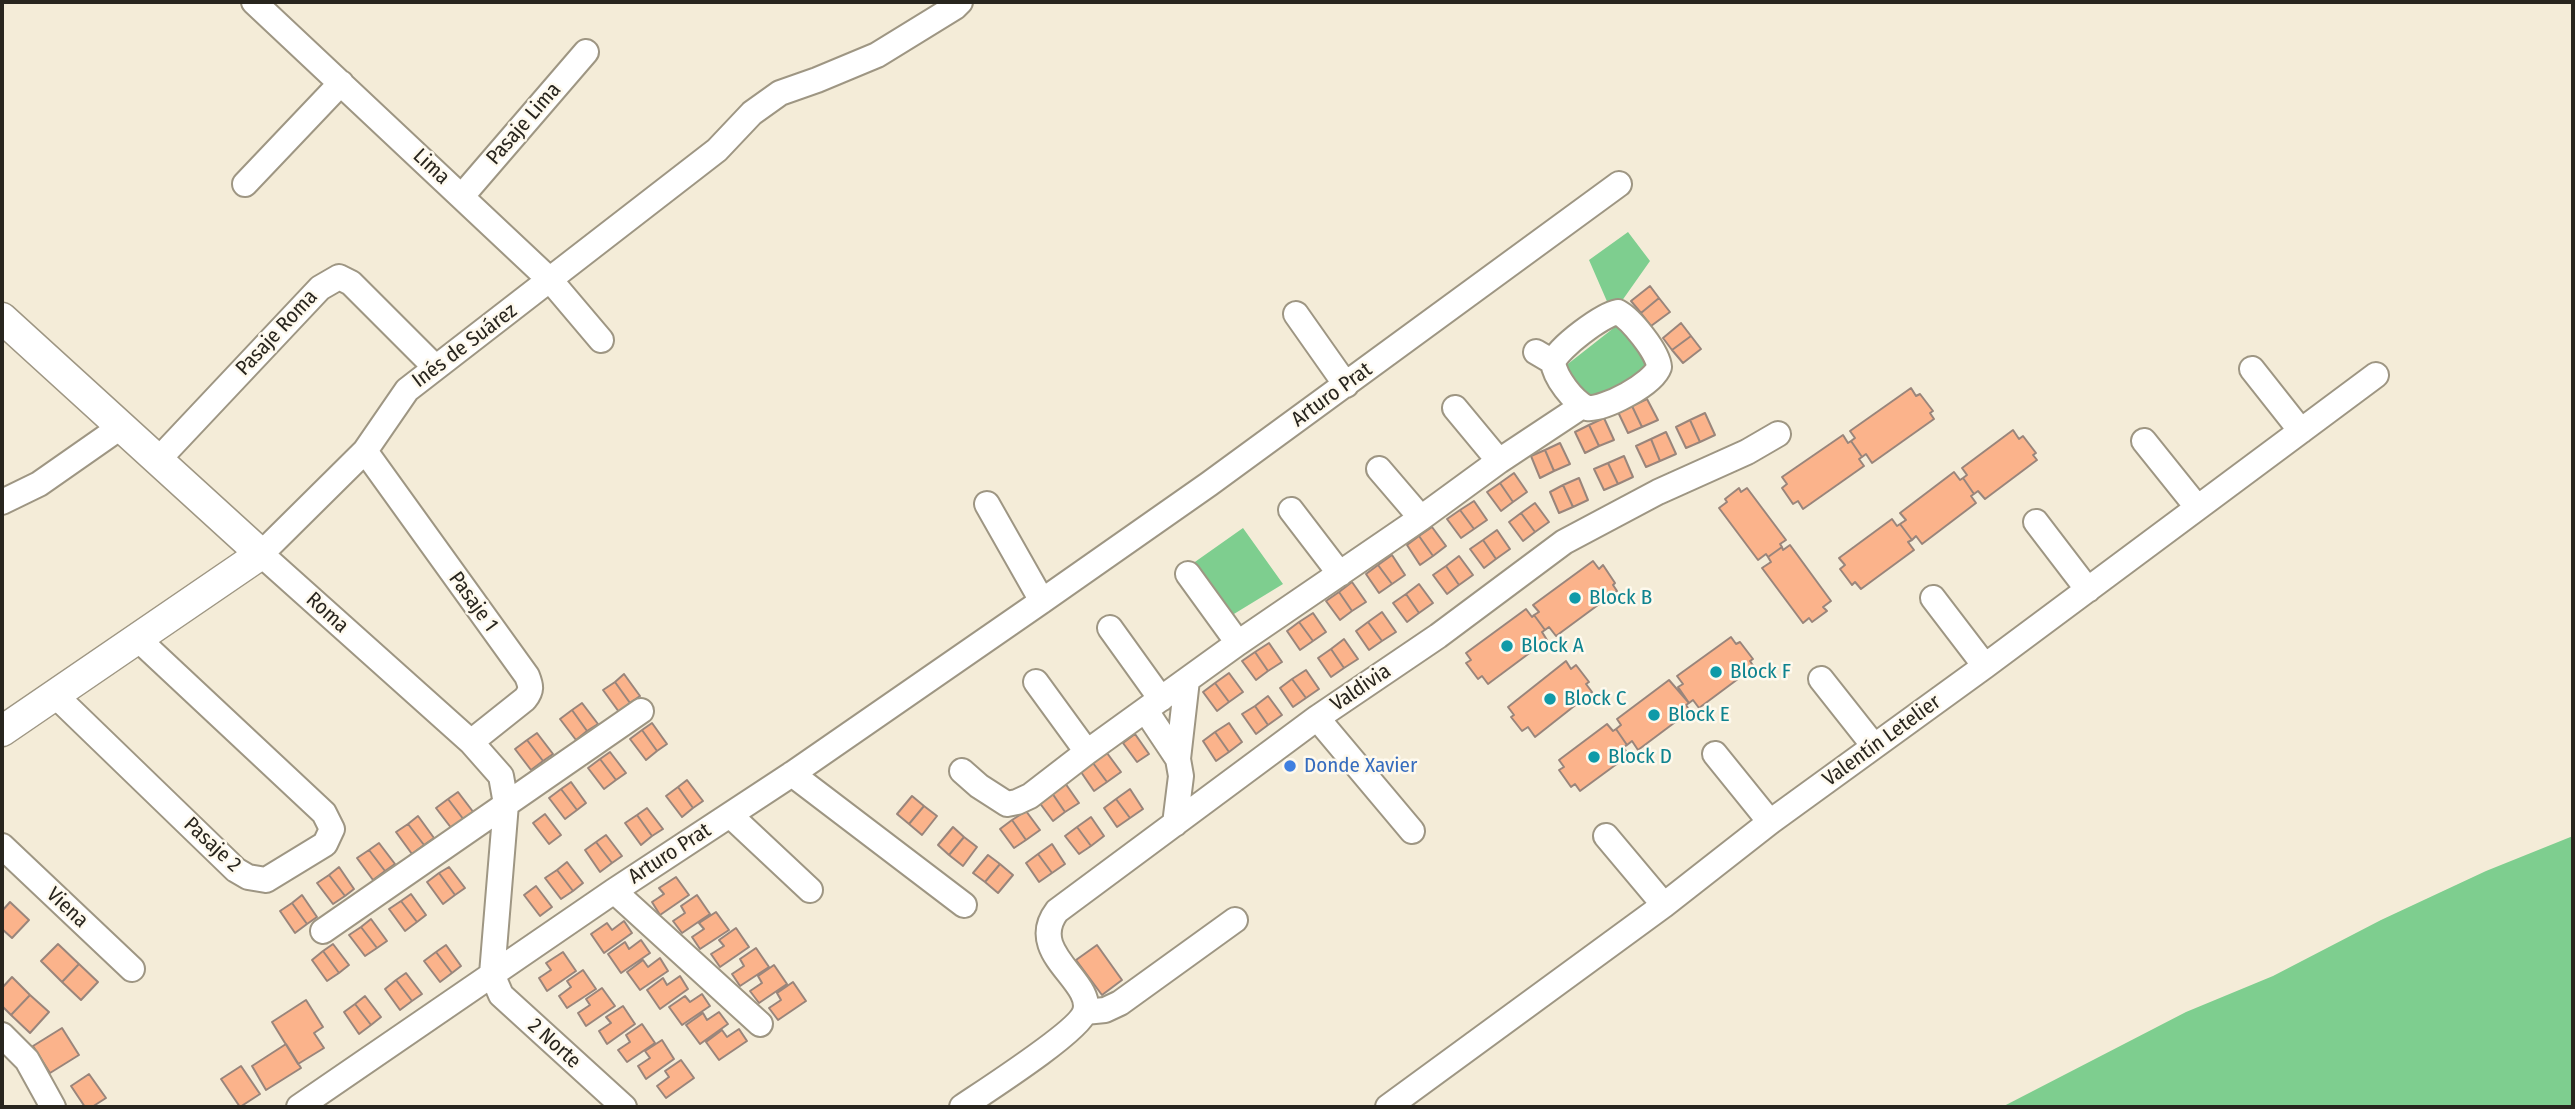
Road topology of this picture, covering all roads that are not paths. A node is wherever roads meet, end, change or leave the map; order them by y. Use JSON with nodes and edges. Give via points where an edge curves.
{"nodes":[{"id":1,"x":254,"y":2,"type":"edge"},
{"id":2,"x":960,"y":2,"type":"edge"},
{"id":3,"x":586,"y":52,"type":"dead end"},
{"id":4,"x":341,"y":83,"type":"junction"},
{"id":5,"x":245,"y":184,"type":"dead end"},
{"id":6,"x":1619,"y":184,"type":"dead end"},
{"id":7,"x":462,"y":196,"type":"junction"},
{"id":8,"x":551,"y":281,"type":"junction"},
{"id":9,"x":1296,"y":314,"type":"dead end"},
{"id":10,"x":2,"y":318,"type":"edge"},
{"id":11,"x":601,"y":340,"type":"dead end"},
{"id":12,"x":435,"y":367,"type":"junction"},
{"id":13,"x":2252,"y":369,"type":"dead end"},
{"id":14,"x":2376,"y":374,"type":"dead end"},
{"id":15,"x":1346,"y":385,"type":"junction"},
{"id":16,"x":1582,"y":406,"type":"junction"},
{"id":17,"x":1455,"y":408,"type":"dead end"},
{"id":18,"x":122,"y":426,"type":"junction"},
{"id":19,"x":2301,"y":431,"type":"junction"},
{"id":20,"x":1778,"y":434,"type":"dead end"},
{"id":21,"x":2144,"y":441,"type":"dead end"},
{"id":22,"x":365,"y":450,"type":"junction"},
{"id":23,"x":158,"y":460,"type":"junction"},
{"id":24,"x":1499,"y":461,"type":"junction"},
{"id":25,"x":1379,"y":468,"type":"dead end"},
{"id":26,"x":2,"y":502,"type":"edge"},
{"id":27,"x":987,"y":504,"type":"dead end"},
{"id":28,"x":2197,"y":507,"type":"junction"},
{"id":29,"x":1291,"y":510,"type":"dead end"},
{"id":30,"x":1421,"y":518,"type":"junction"},
{"id":31,"x":2036,"y":522,"type":"dead end"},
{"id":32,"x":261,"y":554,"type":"junction"},
{"id":33,"x":1188,"y":574,"type":"dead end"},
{"id":34,"x":1340,"y":574,"type":"junction"},
{"id":35,"x":2088,"y":590,"type":"junction"},
{"id":36,"x":1933,"y":598,"type":"dead end"},
{"id":37,"x":1042,"y":601,"type":"junction"},
{"id":38,"x":1110,"y":628,"type":"dead end"},
{"id":39,"x":138,"y":639,"type":"junction"},
{"id":40,"x":1238,"y":643,"type":"junction"},
{"id":41,"x":1985,"y":666,"type":"junction"},
{"id":42,"x":1187,"y":680,"type":"junction"},
{"id":43,"x":1821,"y":680,"type":"dead end"},
{"id":44,"x":1037,"y":682,"type":"dead end"},
{"id":45,"x":55,"y":695,"type":"junction"},
{"id":46,"x":1154,"y":705,"type":"junction"},
{"id":47,"x":641,"y":711,"type":"dead end"},
{"id":48,"x":1317,"y":718,"type":"junction"},
{"id":49,"x":2,"y":731,"type":"edge"},
{"id":50,"x":471,"y":742,"type":"junction"},
{"id":51,"x":1874,"y":746,"type":"junction"},
{"id":52,"x":1087,"y":752,"type":"junction"},
{"id":53,"x":1715,"y":754,"type":"dead end"},
{"id":54,"x":1178,"y":759,"type":"junction"},
{"id":55,"x":962,"y":771,"type":"dead end"},
{"id":56,"x":792,"y":774,"type":"junction"},
{"id":57,"x":506,"y":804,"type":"junction"},
{"id":58,"x":731,"y":816,"type":"junction"},
{"id":59,"x":1770,"y":822,"type":"junction"},
{"id":60,"x":1175,"y":824,"type":"junction"},
{"id":61,"x":1412,"y":831,"type":"dead end"},
{"id":62,"x":1606,"y":836,"type":"dead end"},
{"id":63,"x":2,"y":846,"type":"edge"},
{"id":64,"x":810,"y":890,"type":"dead end"},
{"id":65,"x":614,"y":891,"type":"junction"},
{"id":66,"x":964,"y":905,"type":"dead end"},
{"id":67,"x":1664,"y":905,"type":"junction"},
{"id":68,"x":1235,"y":920,"type":"dead end"},
{"id":69,"x":323,"y":931,"type":"dead end"},
{"id":70,"x":132,"y":970,"type":"dead end"},
{"id":71,"x":492,"y":974,"type":"junction"},
{"id":72,"x":1085,"y":1012,"type":"junction"},
{"id":73,"x":760,"y":1024,"type":"dead end"},
{"id":74,"x":2,"y":1035,"type":"edge"},
{"id":75,"x":53,"y":1107,"type":"edge"},
{"id":76,"x":299,"y":1107,"type":"edge"},
{"id":77,"x":624,"y":1107,"type":"edge"},
{"id":78,"x":962,"y":1107,"type":"edge"},
{"id":79,"x":1388,"y":1107,"type":"edge"}],
"edges":[{"from":1,"to":4,"type":"street","name":"Lima"},
{"from":2,"to":8,"type":"street","name":"Inés de Suárez","via":[[877,55],[780,93],[752,113],[717,150]]},
{"from":3,"to":7,"type":"street","name":"Pasaje Lima"},
{"from":4,"to":5,"type":"street"},
{"from":4,"to":7,"type":"street","name":"Lima"},
{"from":6,"to":15,"type":"street","name":"Arturo Prat"},
{"from":7,"to":8,"type":"street","name":"Lima"},
{"from":8,"to":11,"type":"street","name":"Lima"},
{"from":8,"to":12,"type":"street","name":"Inés de Suárez"},
{"from":9,"to":15,"type":"street"},
{"from":10,"to":18,"type":"street","name":"Roma"},
{"from":12,"to":22,"type":"street","name":"Inés de Suárez","via":[[407,390]]},
{"from":12,"to":23,"type":"street","name":"Pasaje Roma","via":[[351,283],[339,277],[330,280]]},
{"from":13,"to":19,"type":"street"},
{"from":14,"to":19,"type":"street","name":"Valentín Letelier"},
{"from":15,"to":37,"type":"street","name":"Arturo Prat"},
{"from":16,"to":16,"type":"street","via":[[1544,357],[1561,350],[1607,314],[1618,312],[1656,356],[1658,372],[1601,408]]},
{"from":16,"to":24,"type":"street"},
{"from":17,"to":24,"type":"street"},
{"from":18,"to":23,"type":"street","name":"Roma"},
{"from":18,"to":26,"type":"street","via":[[39,484]]},
{"from":19,"to":28,"type":"street","name":"Valentín Letelier"},
{"from":20,"to":48,"type":"street","name":"Valdivia","via":[[1564,542]]},
{"from":21,"to":28,"type":"street"},
{"from":22,"to":32,"type":"street","name":"Inés de Suárez"},
{"from":22,"to":50,"type":"street","name":"Pasaje 1","via":[[531,686],[525,699]]},
{"from":23,"to":32,"type":"street","name":"Roma"},
{"from":24,"to":30,"type":"street"},
{"from":25,"to":30,"type":"street"},
{"from":27,"to":37,"type":"street"},
{"from":28,"to":35,"type":"street","name":"Valentín Letelier"},
{"from":29,"to":34,"type":"street"},
{"from":30,"to":34,"type":"street"},
{"from":31,"to":35,"type":"street"},
{"from":32,"to":39,"type":"street","name":"Inés de Suárez"},
{"from":32,"to":50,"type":"street","name":"Roma"},
{"from":33,"to":40,"type":"street"},
{"from":34,"to":40,"type":"street"},
{"from":35,"to":41,"type":"street","name":"Valentín Letelier"},
{"from":36,"to":41,"type":"street"},
{"from":37,"to":56,"type":"street","name":"Arturo Prat"},
{"from":38,"to":46,"type":"street"},
{"from":39,"to":45,"type":"street","name":"Inés de Suárez"},
{"from":39,"to":45,"type":"street","name":"Pasaje 2","via":[[324,813],[332,829],[325,844],[266,880],[248,877]]},
{"from":40,"to":42,"type":"street"},
{"from":41,"to":51,"type":"street","name":"Valentín Letelier"},
{"from":42,"to":46,"type":"street"},
{"from":42,"to":54,"type":"street"},
{"from":43,"to":51,"type":"street"},
{"from":44,"to":52,"type":"street"},
{"from":45,"to":49,"type":"street","name":"Inés de Suárez"},
{"from":46,"to":52,"type":"street"},
{"from":46,"to":54,"type":"street"},
{"from":47,"to":57,"type":"street"},
{"from":48,"to":60,"type":"street","name":"Valdivia"},
{"from":48,"to":61,"type":"street"},
{"from":50,"to":57,"type":"street","name":"Roma","via":[[501,776]]},
{"from":51,"to":59,"type":"street","name":"Valentín Letelier"},
{"from":52,"to":55,"type":"street","via":[[1055,778],[1007,804]]},
{"from":53,"to":59,"type":"street"},
{"from":54,"to":60,"type":"street","via":[[1181,776]]},
{"from":56,"to":58,"type":"street","name":"Arturo Prat"},
{"from":56,"to":66,"type":"street"},
{"from":57,"to":69,"type":"street"},
{"from":57,"to":71,"type":"street","name":"Roma"},
{"from":58,"to":64,"type":"street"},
{"from":58,"to":65,"type":"street","name":"Arturo Prat"},
{"from":59,"to":67,"type":"street","name":"Valentín Letelier"},
{"from":60,"to":72,"type":"street","name":"Valdivia","via":[[1051,918],[1049,944],[1079,990]]},
{"from":62,"to":67,"type":"street"},
{"from":63,"to":70,"type":"street","name":"Viena"},
{"from":65,"to":71,"type":"street","name":"Arturo Prat"},
{"from":65,"to":73,"type":"street"},
{"from":67,"to":79,"type":"street","name":"Valentín Letelier"},
{"from":68,"to":72,"type":"street","via":[[1120,1003]]},
{"from":71,"to":76,"type":"street","name":"Arturo Prat"},
{"from":71,"to":77,"type":"street","name":"2 Norte","via":[[502,995]]},
{"from":72,"to":78,"type":"street","via":[[1067,1032]]},
{"from":74,"to":75,"type":"street","via":[[27,1060]]}]}
